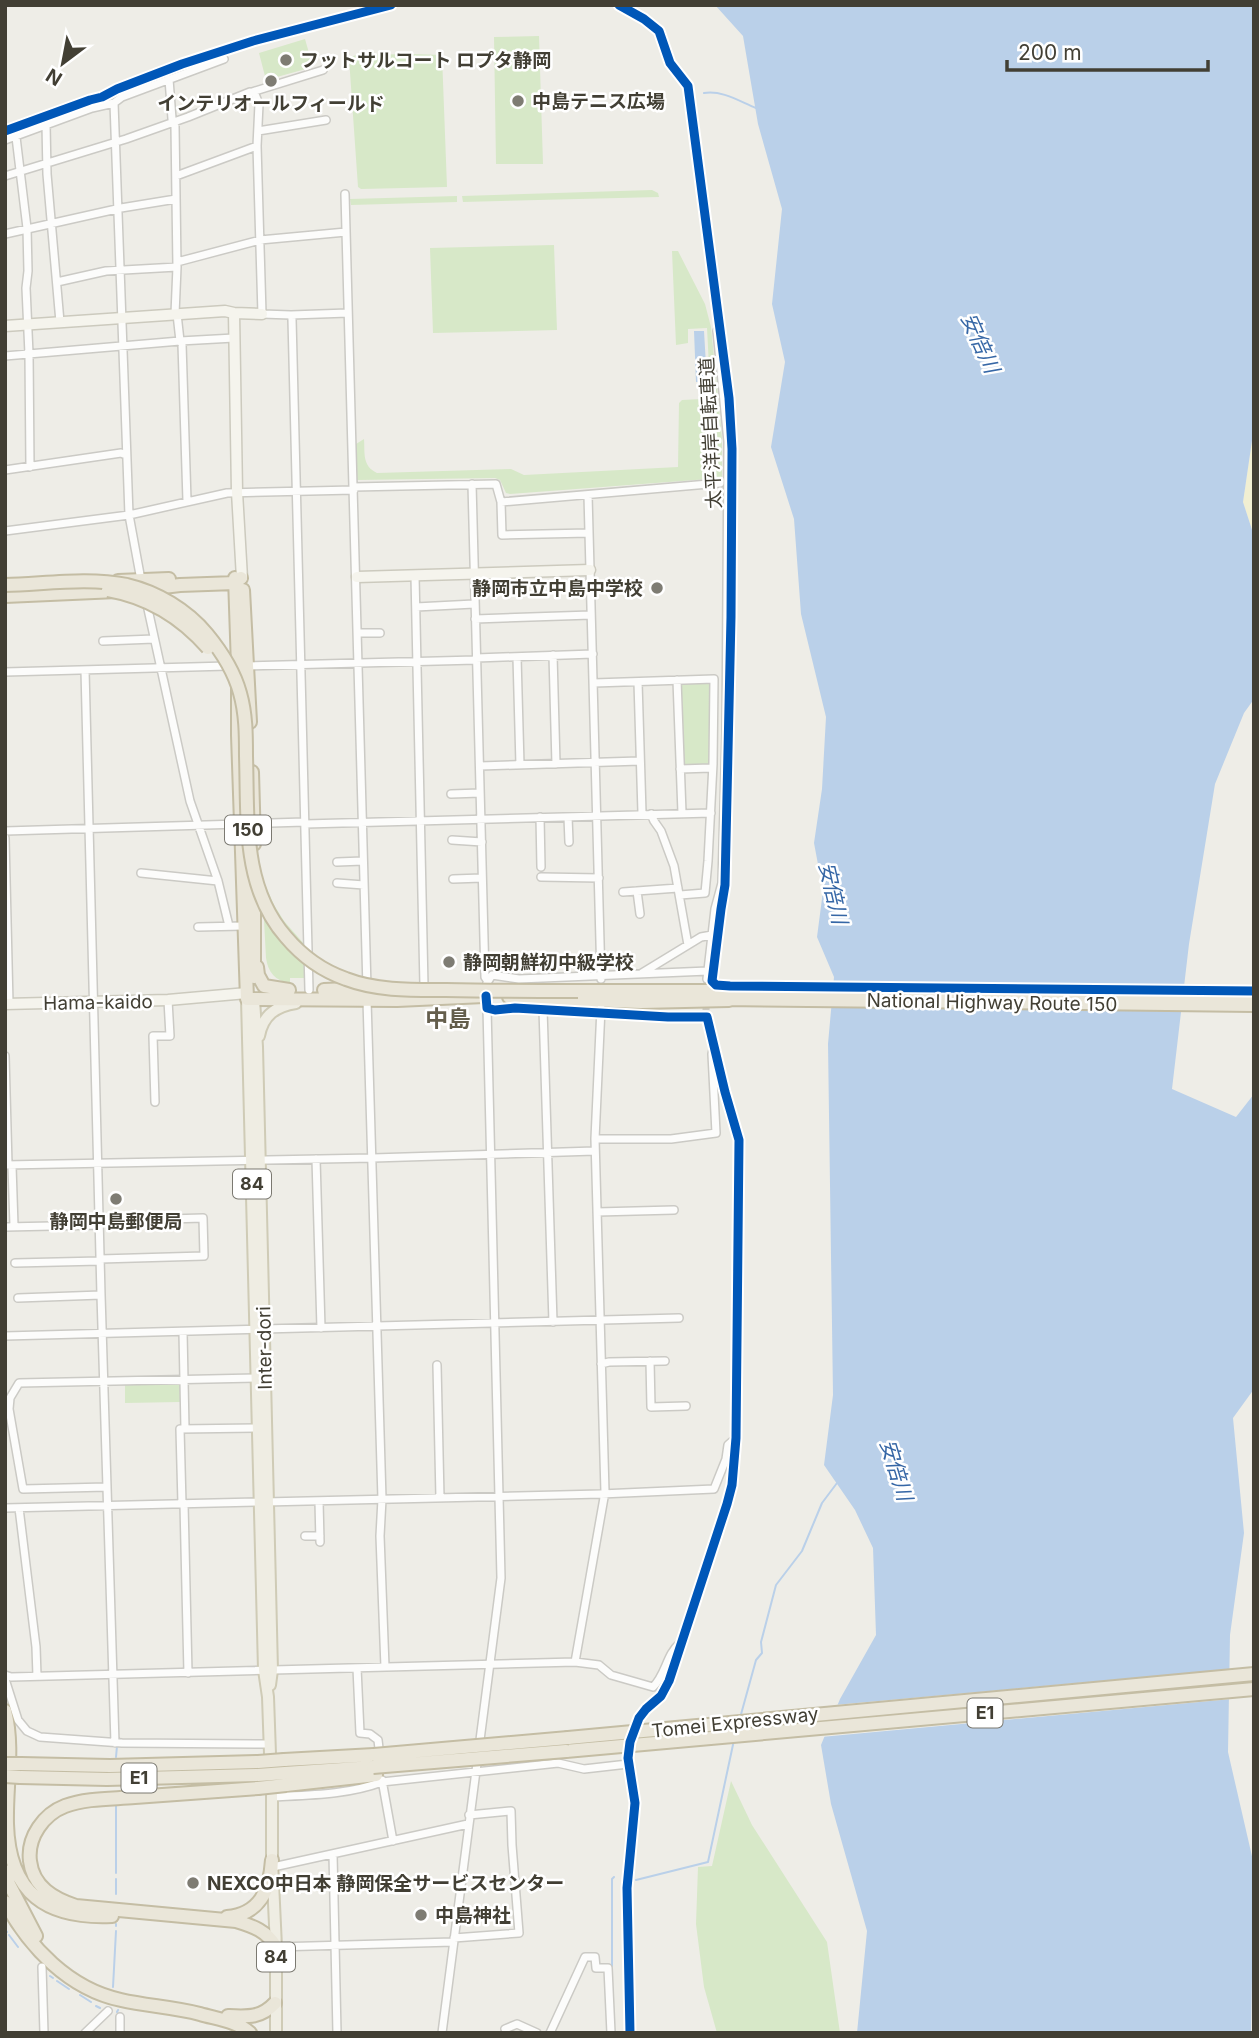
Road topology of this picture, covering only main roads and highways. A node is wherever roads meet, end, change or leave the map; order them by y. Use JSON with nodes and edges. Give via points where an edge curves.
{"nodes":[{"id":1,"x":5,"y":583,"type":"edge"},
{"id":2,"x":142,"y":584,"type":"junction"},
{"id":3,"x":5,"y":593,"type":"edge"},
{"id":4,"x":248,"y":825,"type":"junction"},
{"id":5,"x":254,"y":935,"type":"junction"},
{"id":6,"x":289,"y":990,"type":"junction"},
{"id":7,"x":487,"y":993,"type":"junction"},
{"id":8,"x":578,"y":993,"type":"junction"},
{"id":9,"x":363,"y":995,"type":"junction"},
{"id":10,"x":730,"y":995,"type":"junction"},
{"id":11,"x":250,"y":996,"type":"junction"},
{"id":12,"x":1254,"y":996,"type":"edge"},
{"id":13,"x":1254,"y":1005,"type":"edge"},
{"id":14,"x":257,"y":1047,"type":"junction"},
{"id":15,"x":256,"y":1160,"type":"junction"},
{"id":16,"x":260,"y":1330,"type":"junction"},
{"id":17,"x":264,"y":1502,"type":"junction"},
{"id":18,"x":1254,"y":1674,"type":"edge"},
{"id":19,"x":1254,"y":1689,"type":"edge"},
{"id":20,"x":5,"y":1710,"type":"edge"},
{"id":21,"x":567,"y":1744,"type":"junction"},
{"id":22,"x":270,"y":1749,"type":"road end"},
{"id":23,"x":5,"y":1764,"type":"edge"},
{"id":24,"x":376,"y":1769,"type":"junction"},
{"id":25,"x":21,"y":1771,"type":"junction"},
{"id":26,"x":258,"y":1775,"type":"junction"},
{"id":27,"x":5,"y":1776,"type":"edge"},
{"id":28,"x":272,"y":1795,"type":"road end"},
{"id":29,"x":273,"y":1863,"type":"junction"},
{"id":30,"x":5,"y":1871,"type":"edge"},
{"id":31,"x":5,"y":1902,"type":"edge"},
{"id":32,"x":160,"y":1915,"type":"junction"},
{"id":33,"x":210,"y":1919,"type":"junction"},
{"id":34,"x":276,"y":1947,"type":"junction"},
{"id":35,"x":275,"y":2003,"type":"junction"},
{"id":36,"x":170,"y":2007,"type":"junction"},
{"id":37,"x":198,"y":2014,"type":"junction"},
{"id":38,"x":250,"y":2033,"type":"edge"},
{"id":39,"x":276,"y":2033,"type":"edge"}],
"edges":[{"from":1,"to":2,"type":"highway","number":"150"},
{"from":1,"to":8,"type":"highway","number":"150","bridge":true,"via":[[127,586],[182,611],[211,638],[233,676],[244,714],[248,839],[259,894],[273,921],[308,958],[346,979],[372,986]]},
{"from":2,"to":3,"type":"highway","number":"150"},
{"from":2,"to":4,"type":"highway","name":"National Highway Route 150","number":"150","via":[[237,579],[246,628]]},
{"from":3,"to":8,"type":"highway","number":"150","bridge":true,"via":[[96,589],[131,596],[180,620],[208,648],[225,677],[236,714],[248,884],[279,940],[314,971],[343,986],[382,995]]},
{"from":4,"to":5,"type":"highway","name":"National Highway Route 150","number":"150"},
{"from":4,"to":11,"type":"highway","name":"National Highway Route 150","number":"150","via":[[243,926]]},
{"from":5,"to":6,"type":"highway","name":"National Highway Route 150","number":"150","via":[[261,982],[268,988]]},
{"from":5,"to":11,"type":"highway","name":"National Highway Route 150","number":"150"},
{"from":6,"to":9,"type":"highway","name":"National Highway Route 150","number":"150"},
{"from":6,"to":11,"type":"highway","name":"National Highway Route 150","number":"150"},
{"from":7,"to":9,"type":"highway","name":"National Highway Route 150","number":"150"},
{"from":7,"to":9,"type":"highway","name":"National Highway Route 150","number":"150","via":[[424,986]]},
{"from":7,"to":10,"type":"highway","name":"National Highway Route 150","number":"150","via":[[621,986]]},
{"from":8,"to":10,"type":"highway","name":"National Highway Route 150","number":"150"},
{"from":9,"to":11,"type":"highway","name":"National Highway Route 150","number":"150"},
{"from":9,"to":14,"type":"main road","via":[[279,1007],[264,1020]]},
{"from":10,"to":12,"type":"highway","name":"National Highway Route 150","number":"150"},
{"from":10,"to":13,"type":"highway","name":"National Highway Route 150","number":"150"},
{"from":11,"to":14,"type":"main road","name":"Inter-dori","number":"84"},
{"from":11,"to":15,"type":"main road","name":"Inter-dori","number":"84"},
{"from":14,"to":15,"type":"main road","name":"Inter-dori","number":"84"},
{"from":15,"to":16,"type":"main road","name":"Inter-dori","number":"84"},
{"from":16,"to":17,"type":"main road","name":"Inter-dori","number":"84"},
{"from":16,"to":17,"type":"main road","name":"Inter-dori","number":"84","via":[[258,1428]]},
{"from":17,"to":22,"type":"main road","name":"Inter-dori","number":"84"},
{"from":18,"to":21,"type":"highway","name":"Tomei Expressway","number":"E1","via":[[659,1729]]},
{"from":19,"to":21,"type":"highway","name":"Tomei Expressway","number":"E1","via":[[655,1743]]},
{"from":20,"to":32,"type":"highway","via":[[10,1747],[9,1846],[29,1890],[49,1907],[74,1915]]},
{"from":21,"to":24,"type":"highway","name":"Tomei Expressway","number":"E1","bridge":true},
{"from":21,"to":24,"type":"highway","name":"Tomei Expressway","number":"E1","bridge":true},
{"from":23,"to":25,"type":"highway","name":"Tomei Expressway","number":"E1","bridge":true},
{"from":24,"to":26,"type":"highway","name":"Tomei Expressway","number":"E1","bridge":true},
{"from":25,"to":26,"type":"highway","name":"Tomei Expressway","number":"E1","via":[[110,1766]]},
{"from":25,"to":27,"type":"highway","name":"Tomei Expressway","number":"E1","bridge":true},
{"from":26,"to":32,"type":"highway","via":[[84,1802],[66,1806],[43,1820],[29,1859],[37,1882],[46,1891],[76,1906]]},
{"from":28,"to":29,"type":"main road","number":"84"},
{"from":29,"to":33,"type":"highway","via":[[257,1905],[239,1916]]},
{"from":29,"to":34,"type":"main road","number":"84"},
{"from":30,"to":36,"type":"highway","via":[[26,1920],[52,1953],[100,1987]]},
{"from":31,"to":36,"type":"highway","via":[[38,1950],[81,1984],[120,2000]]},
{"from":32,"to":33,"type":"highway"},
{"from":33,"to":34,"type":"highway","via":[[249,1924],[266,1933]]},
{"from":34,"to":35,"type":"main road","number":"84"},
{"from":35,"to":37,"type":"highway","via":[[257,2017]]},
{"from":35,"to":39,"type":"main road","number":"84"},
{"from":36,"to":37,"type":"highway"},
{"from":37,"to":38,"type":"highway","via":[[239,2025]]}]}
